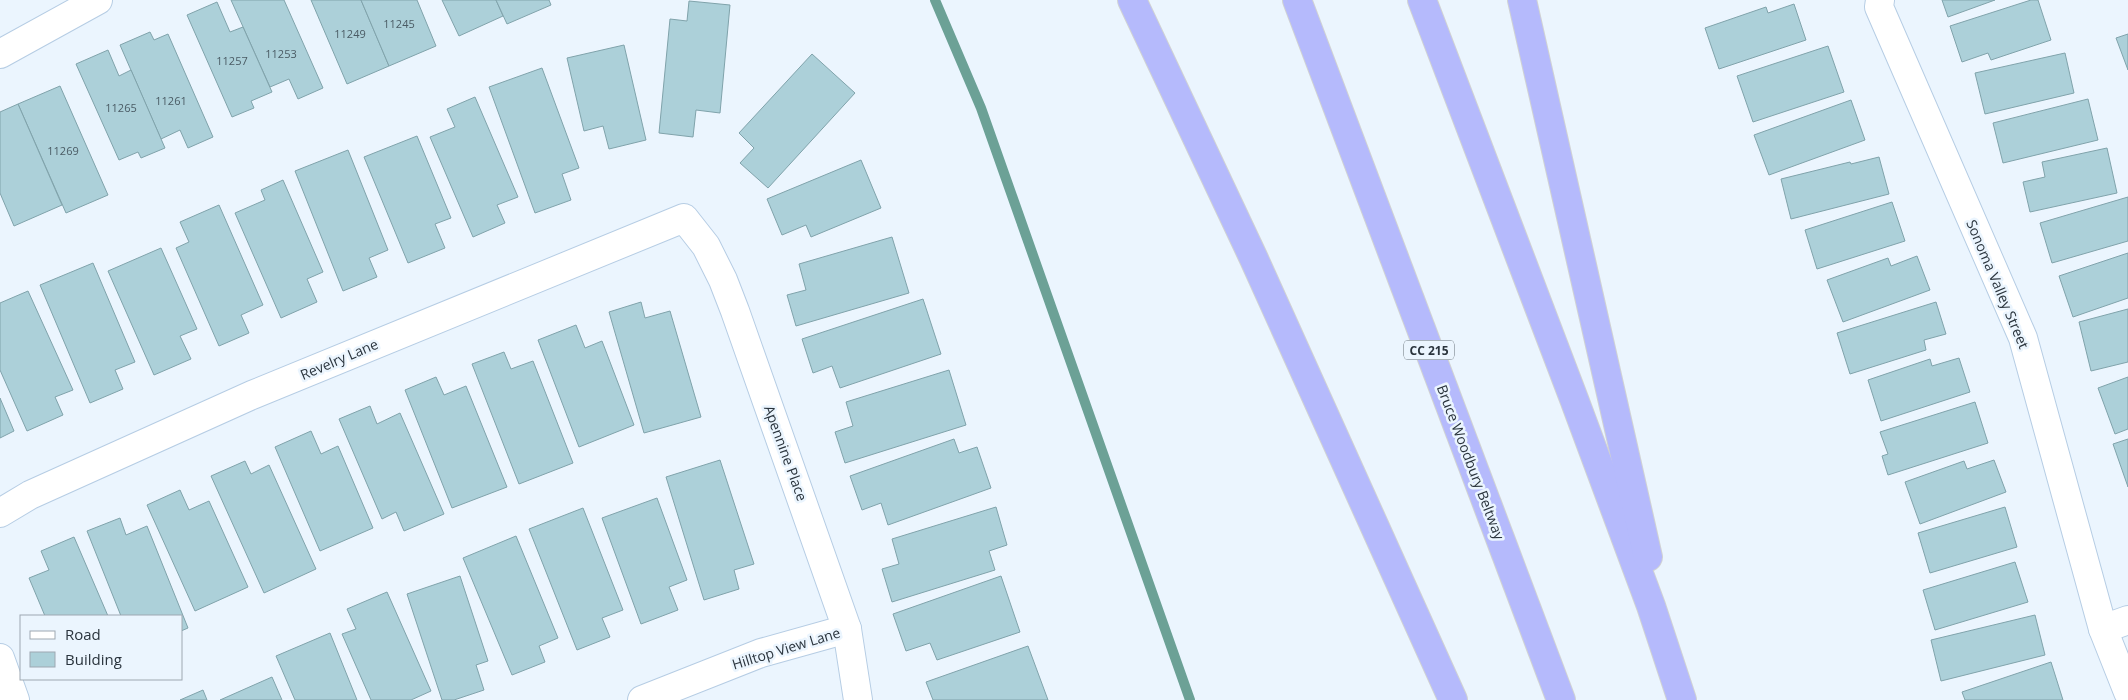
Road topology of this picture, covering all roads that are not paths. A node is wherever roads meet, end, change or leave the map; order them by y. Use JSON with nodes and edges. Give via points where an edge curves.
{"nodes":[{"id":1,"x":98,"y":0,"type":"edge"},
{"id":2,"x":1132,"y":0,"type":"edge"},
{"id":3,"x":1298,"y":0,"type":"edge"},
{"id":4,"x":1422,"y":0,"type":"edge"},
{"id":5,"x":1522,"y":0,"type":"edge"},
{"id":6,"x":1880,"y":0,"type":"edge"},
{"id":7,"x":0,"y":54,"type":"edge"},
{"id":8,"x":684,"y":218,"type":"joint"},
{"id":9,"x":0,"y":513,"type":"edge"},
{"id":10,"x":2116,"y":625,"type":"edge"},
{"id":11,"x":847,"y":629,"type":"junction"},
{"id":12,"x":0,"y":658,"type":"edge"},
{"id":13,"x":2128,"y":692,"type":"edge"},
{"id":14,"x":1680,"y":694,"type":"edge"},
{"id":15,"x":16,"y":700,"type":"edge"},
{"id":16,"x":642,"y":700,"type":"edge"},
{"id":17,"x":858,"y":700,"type":"edge"},
{"id":18,"x":1452,"y":700,"type":"edge"},
{"id":19,"x":1561,"y":700,"type":"edge"}],
"edges":[{"from":1,"to":7,"type":"street"},
{"from":2,"to":18,"type":"highway","via":[[1254,259]]},
{"from":3,"to":19,"type":"highway","name":"Bruce Woodbury Beltway","number":"CC 215"},
{"from":4,"to":14,"type":"highway","via":[[1651,606]]},
{"from":5,"to":14,"type":"highway"},
{"from":6,"to":10,"type":"street","name":"Sonoma Valley Street","via":[[1879,7],[2023,338]]},
{"from":8,"to":9,"type":"street","name":"Revelry Lane","via":[[252,395],[30,495]]},
{"from":8,"to":11,"type":"street","name":"Apennine Place","via":[[706,246],[723,280]]},
{"from":10,"to":13,"type":"street","name":"Sonoma Valley Street"},
{"from":11,"to":16,"type":"street","name":"Hilltop View Lane","via":[[761,653]]},
{"from":11,"to":17,"type":"street","name":"Apennine Place"},
{"from":12,"to":15,"type":"street"}]}
